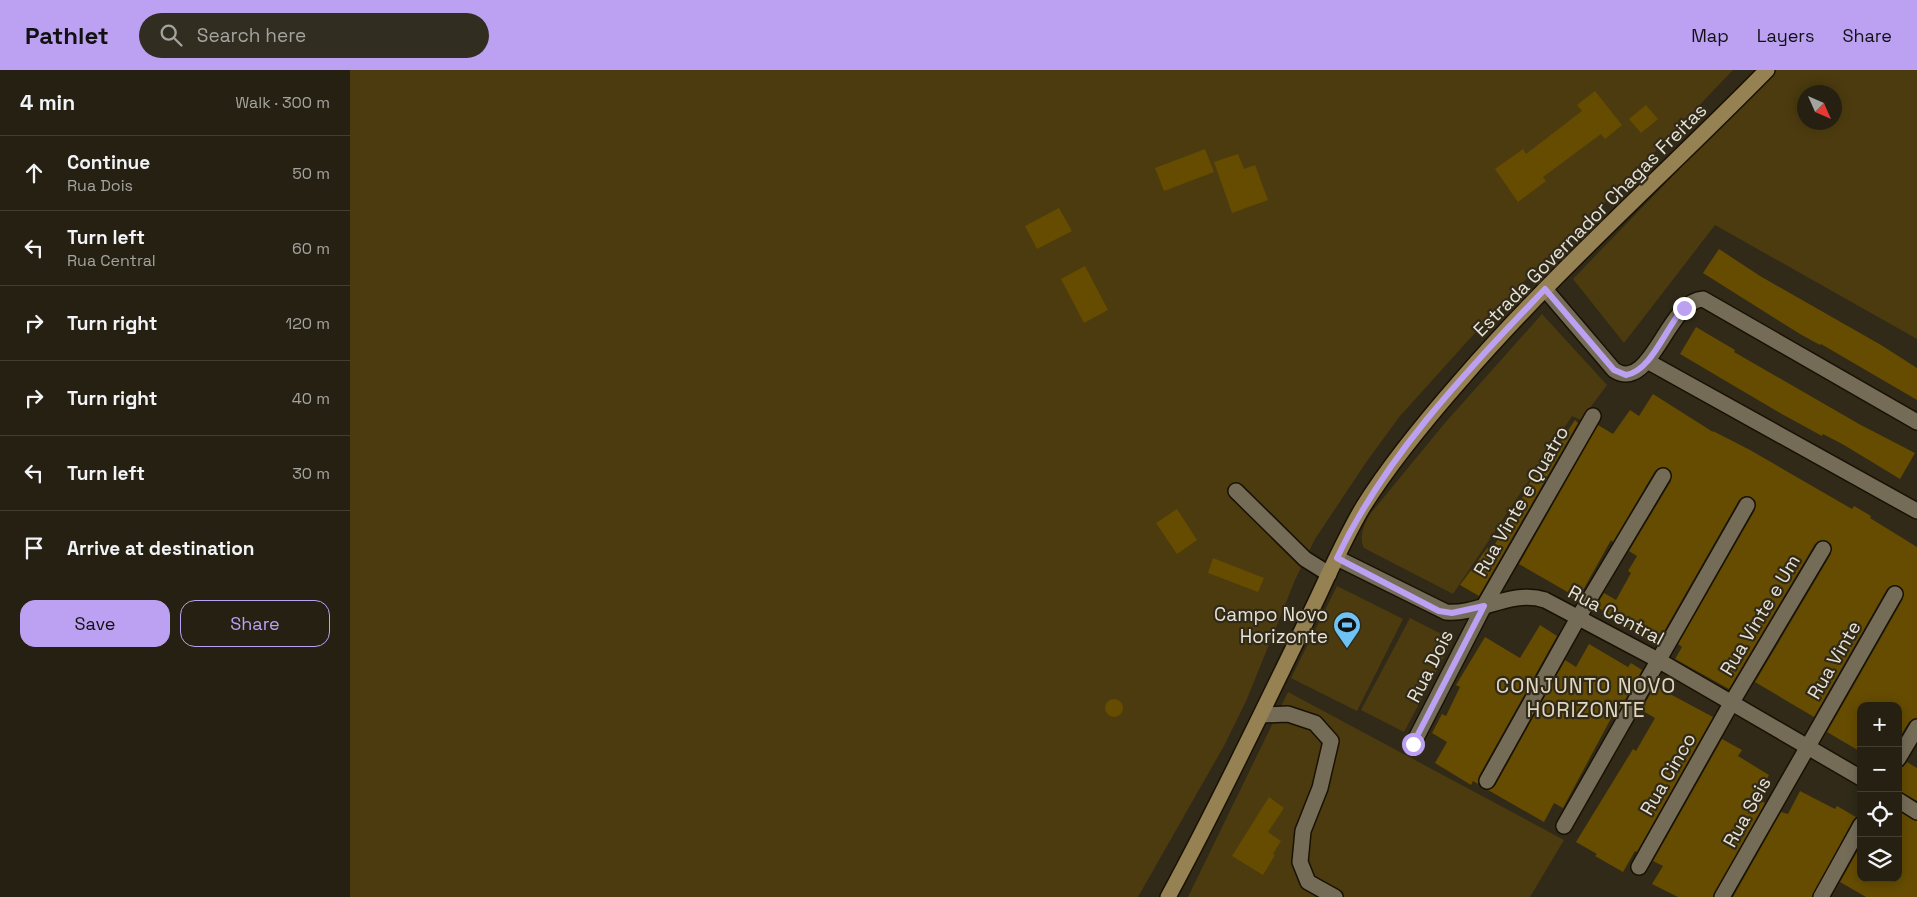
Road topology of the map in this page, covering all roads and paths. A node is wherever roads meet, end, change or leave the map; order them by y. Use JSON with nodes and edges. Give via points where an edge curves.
{"nodes":[{"id":1,"x":1767,"y":70,"type":"edge"},
{"id":2,"x":1545,"y":289,"type":"junction"},
{"id":3,"x":1647,"y":361,"type":"junction"},
{"id":4,"x":1593,"y":416,"type":"dead end"},
{"id":5,"x":1917,"y":422,"type":"edge"},
{"id":6,"x":1663,"y":476,"type":"dead end"},
{"id":7,"x":1236,"y":491,"type":"dead end"},
{"id":8,"x":1747,"y":505,"type":"dead end"},
{"id":9,"x":1915,"y":505,"type":"edge"},
{"id":10,"x":1823,"y":549,"type":"dead end"},
{"id":11,"x":1337,"y":558,"type":"junction"},
{"id":12,"x":1329,"y":574,"type":"junction"},
{"id":13,"x":1895,"y":594,"type":"dead end"},
{"id":14,"x":1484,"y":606,"type":"junction"},
{"id":15,"x":1578,"y":618,"type":"junction"},
{"id":16,"x":1658,"y":660,"type":"junction"},
{"id":17,"x":1732,"y":702,"type":"junction"},
{"id":18,"x":1261,"y":714,"type":"junction"},
{"id":19,"x":1917,"y":727,"type":"edge"},
{"id":20,"x":1413,"y":744,"type":"dead end"},
{"id":21,"x":1806,"y":747,"type":"junction"},
{"id":22,"x":1902,"y":752,"type":"edge"},
{"id":23,"x":1857,"y":776,"type":"edge"},
{"id":24,"x":1487,"y":781,"type":"dead end"},
{"id":25,"x":1902,"y":803,"type":"edge"},
{"id":26,"x":1917,"y":812,"type":"edge"},
{"id":27,"x":1564,"y":826,"type":"dead end"},
{"id":28,"x":1857,"y":832,"type":"edge"},
{"id":29,"x":1638,"y":867,"type":"dead end"},
{"id":30,"x":1168,"y":897,"type":"edge"},
{"id":31,"x":1335,"y":897,"type":"edge"},
{"id":32,"x":1722,"y":897,"type":"edge"},
{"id":33,"x":1821,"y":897,"type":"edge"}],
"edges":[{"from":1,"to":2,"type":"main road","name":"Estrada Governador Chagas Freitas"},
{"from":2,"to":3,"type":"street","via":[[1614,370],[1629,374]]},
{"from":2,"to":11,"type":"main road","name":"Estrada Governador Chagas Freitas","via":[[1480,357],[1420,427],[1363,507]]},
{"from":3,"to":5,"type":"street","via":[[1679,313],[1693,301],[1703,299]]},
{"from":3,"to":9,"type":"street"},
{"from":4,"to":14,"type":"street","name":"Rua Vinte e Quatro"},
{"from":6,"to":15,"type":"street"},
{"from":7,"to":12,"type":"street","via":[[1304,560]]},
{"from":8,"to":16,"type":"street"},
{"from":10,"to":17,"type":"street","name":"Rua Vinte e Um"},
{"from":11,"to":12,"type":"main road","name":"Estrada Governador Chagas Freitas"},
{"from":11,"to":14,"type":"street","name":"Rua Central","via":[[1439,611],[1452,613]]},
{"from":12,"to":18,"type":"main road","name":"Estrada Governador Chagas Freitas"},
{"from":13,"to":21,"type":"street","name":"Rua Vinte"},
{"from":14,"to":15,"type":"street","name":"Rua Central","via":[[1522,597],[1536,598]]},
{"from":14,"to":20,"type":"street","name":"Rua Dois"},
{"from":15,"to":16,"type":"street","name":"Rua Central"},
{"from":15,"to":24,"type":"street"},
{"from":16,"to":17,"type":"street","name":"Rua Central"},
{"from":16,"to":27,"type":"street"},
{"from":17,"to":21,"type":"street","name":"Rua Central"},
{"from":17,"to":29,"type":"street","name":"Rua Cinco"},
{"from":18,"to":30,"type":"main road","name":"Estrada Governador Chagas Freitas"},
{"from":18,"to":31,"type":"street","via":[[1288,714],[1315,723],[1331,741],[1320,788],[1302,831],[1300,862],[1308,882]]},
{"from":19,"to":22,"type":"street"},
{"from":21,"to":23,"type":"street","name":"Rua Central"},
{"from":21,"to":32,"type":"street","name":"Rua Seis"},
{"from":25,"to":26,"type":"street"},
{"from":28,"to":33,"type":"street"}]}
